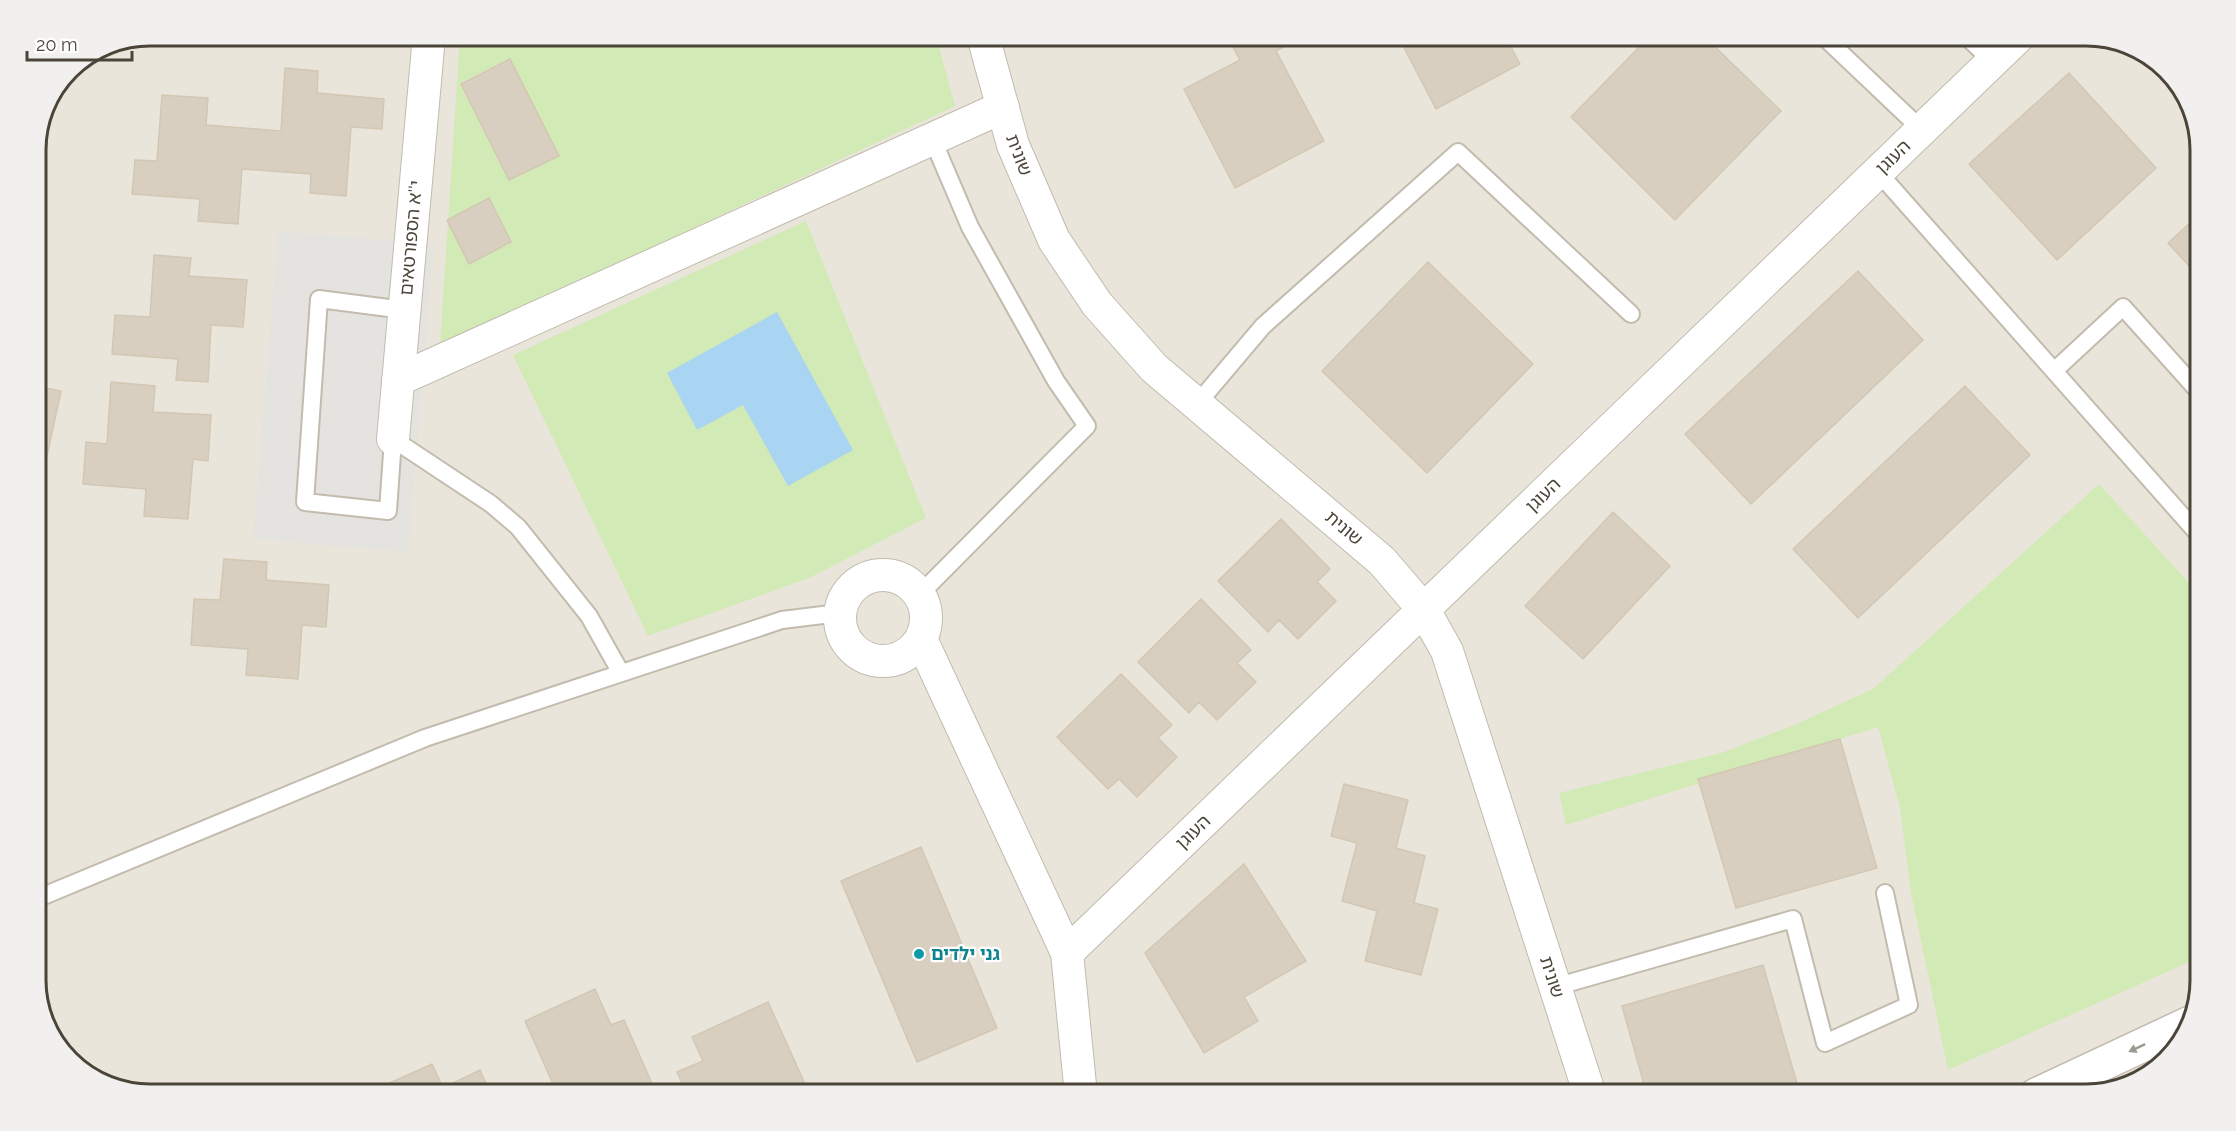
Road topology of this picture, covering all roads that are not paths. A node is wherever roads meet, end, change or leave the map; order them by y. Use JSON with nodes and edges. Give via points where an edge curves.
{"nodes":[{"id":1,"x":428,"y":46,"type":"edge"},
{"id":2,"x":986,"y":46,"type":"edge"},
{"id":3,"x":1833,"y":46,"type":"edge"},
{"id":4,"x":1976,"y":46,"type":"edge"},
{"id":5,"x":2009,"y":46,"type":"edge"},
{"id":6,"x":1993,"y":62,"type":"junction"},
{"id":7,"x":1003,"y":107,"type":"junction"},
{"id":8,"x":1922,"y":130,"type":"junction"},
{"id":9,"x":932,"y":138,"type":"junction"},
{"id":10,"x":1878,"y":172,"type":"junction"},
{"id":11,"x":404,"y":310,"type":"junction"},
{"id":12,"x":1631,"y":314,"type":"dead end"},
{"id":13,"x":2054,"y":370,"type":"junction"},
{"id":14,"x":398,"y":380,"type":"junction"},
{"id":15,"x":2189,"y":381,"type":"edge"},
{"id":16,"x":1197,"y":404,"type":"junction"},
{"id":17,"x":393,"y":440,"type":"junction"},
{"id":18,"x":2189,"y":524,"type":"edge"},
{"id":19,"x":919,"y":595,"type":"junction"},
{"id":20,"x":1424,"y":610,"type":"junction"},
{"id":21,"x":839,"y":613,"type":"junction"},
{"id":22,"x":921,"y":639,"type":"junction"},
{"id":23,"x":621,"y":672,"type":"junction"},
{"id":24,"x":1885,"y":893,"type":"dead end"},
{"id":25,"x":47,"y":894,"type":"edge"},
{"id":26,"x":1067,"y":953,"type":"junction"},
{"id":27,"x":1555,"y":987,"type":"junction"},
{"id":28,"x":2178,"y":1029,"type":"edge"},
{"id":29,"x":1079,"y":1084,"type":"edge"},
{"id":30,"x":1586,"y":1084,"type":"edge"},
{"id":31,"x":2060,"y":1084,"type":"edge"}],
"edges":[{"from":1,"to":11,"type":"street","name":"י''א הספורטאים"},
{"from":2,"to":7,"type":"street","name":"שונית"},
{"from":3,"to":8,"type":"lane"},
{"from":4,"to":6,"type":"lane"},
{"from":5,"to":6,"type":"street","name":"העוגן"},
{"from":6,"to":8,"type":"street","name":"העוגן"},
{"from":7,"to":9,"type":"street"},
{"from":7,"to":16,"type":"street","name":"שונית","via":[[1013,145],[1054,240],[1096,304],[1154,368]]},
{"from":8,"to":10,"type":"street","name":"העוגן"},
{"from":9,"to":14,"type":"street"},
{"from":9,"to":19,"type":"lane","via":[[970,227],[1056,381],[1087,426]]},
{"from":10,"to":13,"type":"lane"},
{"from":10,"to":20,"type":"street","name":"העוגן"},
{"from":11,"to":14,"type":"street","name":"י''א הספורטאים"},
{"from":11,"to":17,"type":"lane","via":[[319,299],[305,501],[388,512]]},
{"from":12,"to":16,"type":"lane","via":[[1458,152],[1263,326]]},
{"from":13,"to":15,"type":"lane","via":[[2122,307]]},
{"from":13,"to":18,"type":"lane"},
{"from":14,"to":17,"type":"street","name":"י''א הספורטאים"},
{"from":16,"to":20,"type":"street","name":"שונית","via":[[1382,561]]},
{"from":17,"to":23,"type":"lane","via":[[491,504],[518,527],[589,616]]},
{"from":19,"to":21,"type":"street","via":[[896,576],[866,578],[853,586]]},
{"from":19,"to":22,"type":"street","via":[[926,625]]},
{"from":20,"to":26,"type":"street","name":"העוגן"},
{"from":20,"to":27,"type":"street","name":"שונית","via":[[1447,651]]},
{"from":21,"to":22,"type":"street","via":[[847,644],[872,660],[899,659]]},
{"from":21,"to":23,"type":"lane","via":[[782,620]]},
{"from":22,"to":26,"type":"street"},
{"from":23,"to":25,"type":"lane","via":[[425,738]]},
{"from":24,"to":27,"type":"lane","via":[[1909,1005],[1825,1043],[1793,919]]},
{"from":26,"to":29,"type":"street"},
{"from":27,"to":30,"type":"street","name":"שונית"},
{"from":28,"to":31,"type":"street","one_way":true}]}
